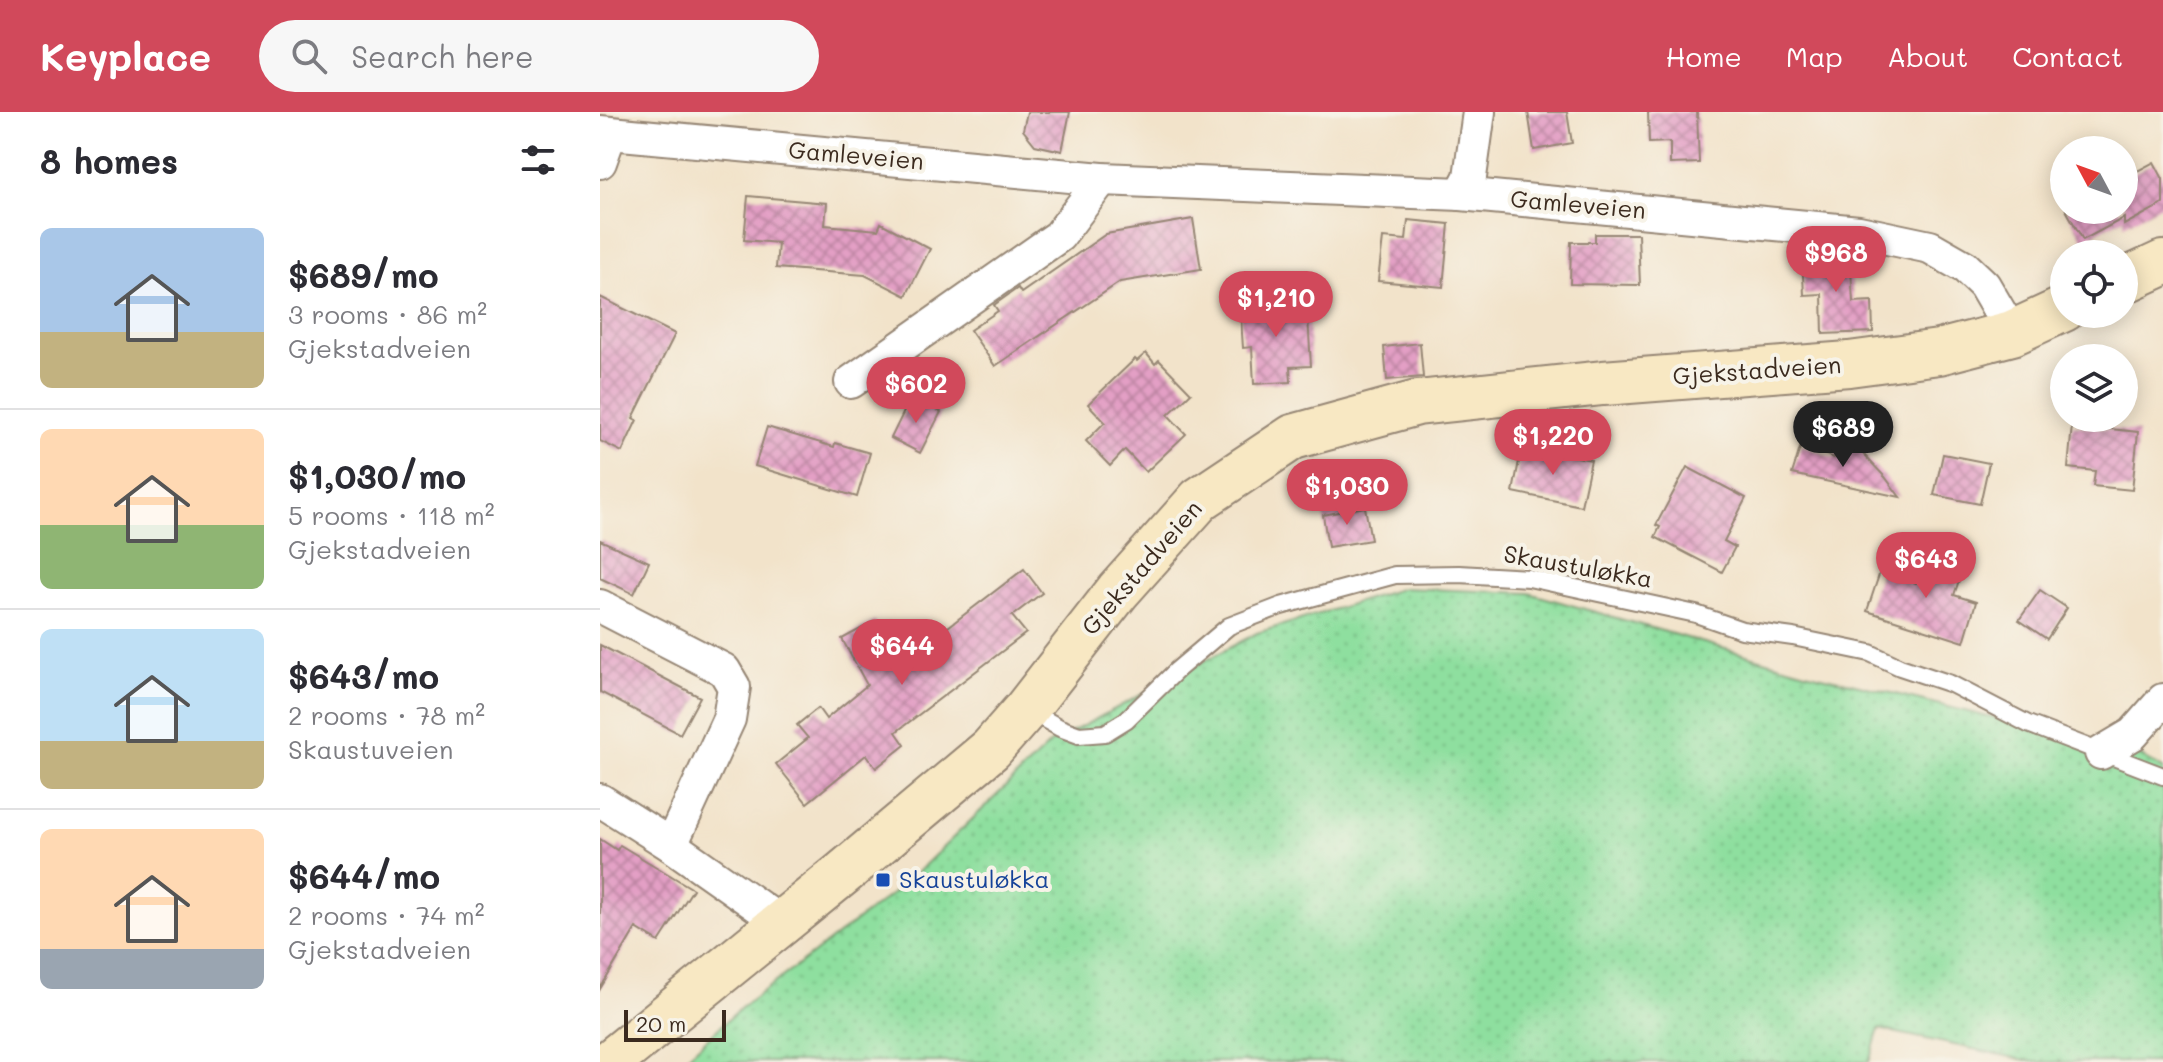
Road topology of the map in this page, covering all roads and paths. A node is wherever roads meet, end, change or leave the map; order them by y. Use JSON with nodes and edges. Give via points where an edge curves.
{"nodes":[{"id":1,"x":1479,"y":112,"type":"edge"},
{"id":2,"x":603,"y":143,"type":"edge"},
{"id":3,"x":1102,"y":179,"type":"junction"},
{"id":4,"x":1461,"y":194,"type":"junction"},
{"id":5,"x":2163,"y":263,"type":"edge"},
{"id":6,"x":2138,"y":275,"type":"edge"},
{"id":7,"x":2050,"y":315,"type":"edge"},
{"id":8,"x":2012,"y":333,"type":"junction"},
{"id":9,"x":851,"y":382,"type":"dead end"},
{"id":10,"x":600,"y":606,"type":"edge"},
{"id":11,"x":2163,"y":700,"type":"edge"},
{"id":12,"x":1026,"y":709,"type":"junction"},
{"id":13,"x":2101,"y":753,"type":"junction"},
{"id":14,"x":2163,"y":776,"type":"edge"},
{"id":15,"x":600,"y":800,"type":"edge"},
{"id":16,"x":671,"y":845,"type":"junction"},
{"id":17,"x":782,"y":923,"type":"junction"},
{"id":18,"x":610,"y":1062,"type":"edge"}],
"edges":[{"from":1,"to":4,"type":"street","via":[[1470,177]]},
{"from":2,"to":3,"type":"street","name":"Gamleveien"},
{"from":3,"to":4,"type":"street","name":"Gamleveien"},
{"from":3,"to":9,"type":"street","via":[[1059,236]]},
{"from":4,"to":8,"type":"street","name":"Gamleveien","via":[[1859,232],[1930,247],[1984,285]]},
{"from":5,"to":6,"type":"street"},
{"from":7,"to":8,"type":"street","name":"Gjekstadveien"},
{"from":8,"to":12,"type":"street","name":"Gjekstadveien","via":[[1939,352],[1849,364],[1417,403],[1293,437],[1200,499],[1118,591]]},
{"from":10,"to":16,"type":"street","via":[[724,670],[734,687],[729,719]]},
{"from":11,"to":13,"type":"street","via":[[2133,734]]},
{"from":12,"to":13,"type":"lane","name":"Skaustuløkka","via":[[1079,735],[1105,733],[1229,626],[1395,575],[1459,574],[1529,578],[1696,614],[1742,630],[1870,653]]},
{"from":12,"to":17,"type":"street","name":"Gjekstadveien","via":[[991,749]]},
{"from":13,"to":14,"type":"lane","name":"Skaustuløkka"},
{"from":15,"to":16,"type":"street"},
{"from":16,"to":17,"type":"street"},
{"from":17,"to":18,"type":"street","name":"Gjekstadveien"}]}
